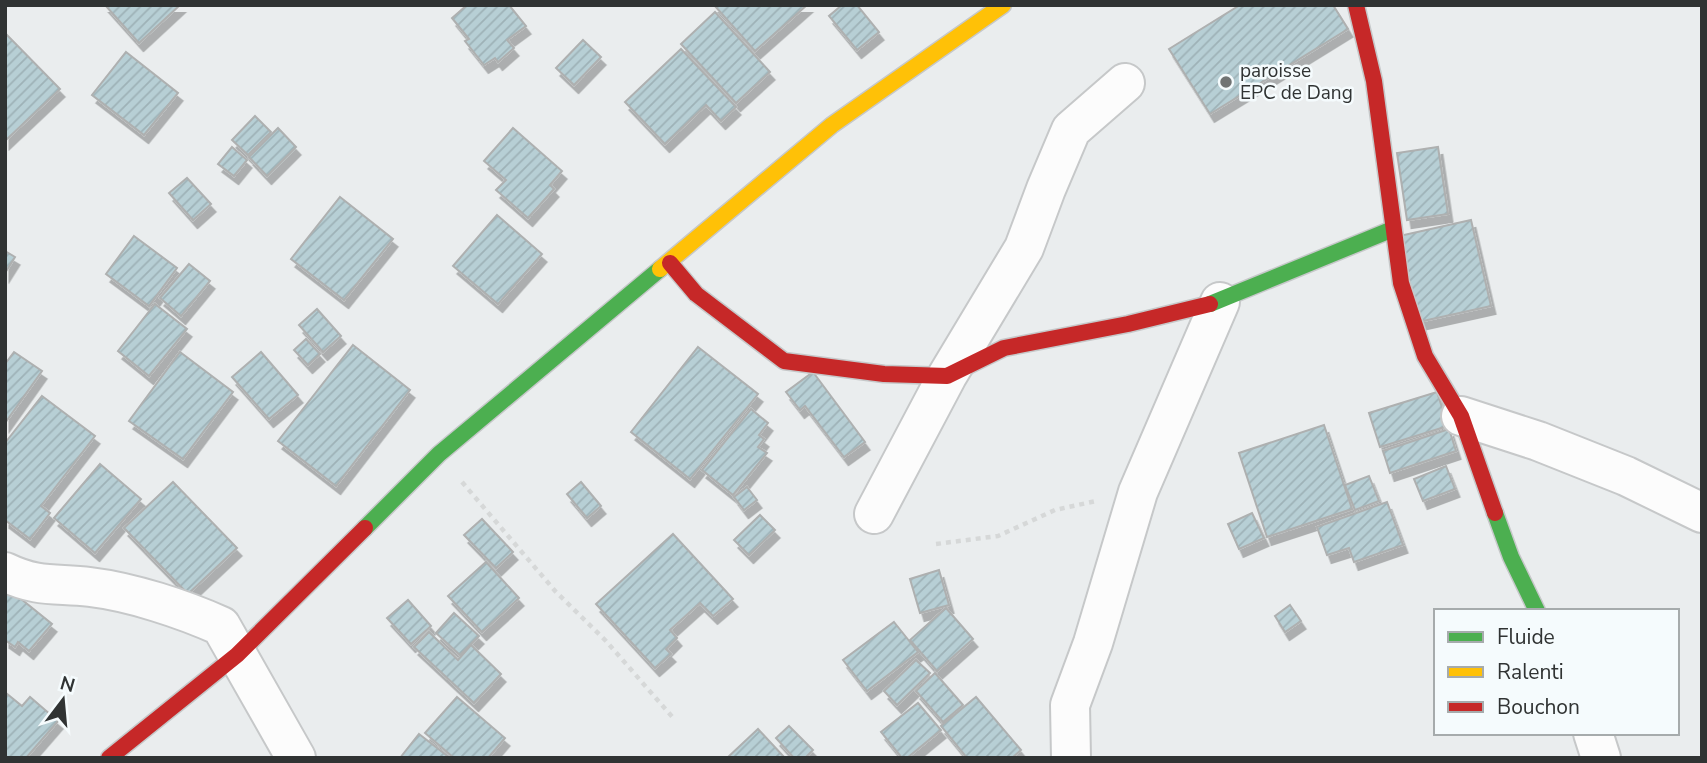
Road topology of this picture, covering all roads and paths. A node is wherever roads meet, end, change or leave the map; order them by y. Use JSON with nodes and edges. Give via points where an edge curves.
{"nodes":[{"id":1,"x":1003,"y":5,"type":"edge"},
{"id":2,"x":1356,"y":5,"type":"edge"},
{"id":3,"x":1125,"y":83,"type":"dead end"},
{"id":4,"x":1393,"y":229,"type":"junction"},
{"id":5,"x":670,"y":263,"type":"junction"},
{"id":6,"x":1220,"y":302,"type":"junction"},
{"id":7,"x":947,"y":376,"type":"junction"},
{"id":8,"x":1461,"y":416,"type":"junction"},
{"id":9,"x":439,"y":454,"type":"junction"},
{"id":10,"x":1138,"y":492,"type":"junction"},
{"id":11,"x":1702,"y":513,"type":"edge"},
{"id":12,"x":874,"y":514,"type":"dead end"},
{"id":13,"x":936,"y":544,"type":"dead end"},
{"id":14,"x":5,"y":572,"type":"edge"},
{"id":15,"x":1536,"y":609,"type":"edge"},
{"id":16,"x":237,"y":655,"type":"junction"},
{"id":17,"x":675,"y":720,"type":"dead end"},
{"id":18,"x":1593,"y":735,"type":"edge"},
{"id":19,"x":1067,"y":757,"type":"edge"},
{"id":20,"x":109,"y":758,"type":"edge"},
{"id":21,"x":296,"y":758,"type":"edge"},
{"id":22,"x":1601,"y":758,"type":"edge"}],
"edges":[{"from":1,"to":5,"type":"street","via":[[832,125]]},
{"from":2,"to":4,"type":"street","via":[[1374,81]]},
{"from":3,"to":7,"type":"street","via":[[1071,131],[1024,248]]},
{"from":4,"to":6,"type":"street"},
{"from":4,"to":8,"type":"street","via":[[1401,283],[1424,356]]},
{"from":5,"to":7,"type":"street","via":[[696,293],[784,361],[884,374]]},
{"from":5,"to":9,"type":"street"},
{"from":6,"to":7,"type":"street","via":[[1004,348]]},
{"from":6,"to":10,"type":"street"},
{"from":7,"to":12,"type":"street"},
{"from":8,"to":11,"type":"street","via":[[1626,476]]},
{"from":8,"to":15,"type":"street","via":[[1511,556]]},
{"from":9,"to":16,"type":"street"},
{"from":9,"to":17,"type":"path","via":[[556,592]]},
{"from":10,"to":13,"type":"path","via":[[1055,510],[998,536]]},
{"from":10,"to":19,"type":"street","via":[[1070,705]]},
{"from":14,"to":16,"type":"street","via":[[40,585],[91,587],[203,618],[221,626]]},
{"from":16,"to":20,"type":"street"},
{"from":16,"to":21,"type":"street"},
{"from":18,"to":22,"type":"street"}]}
